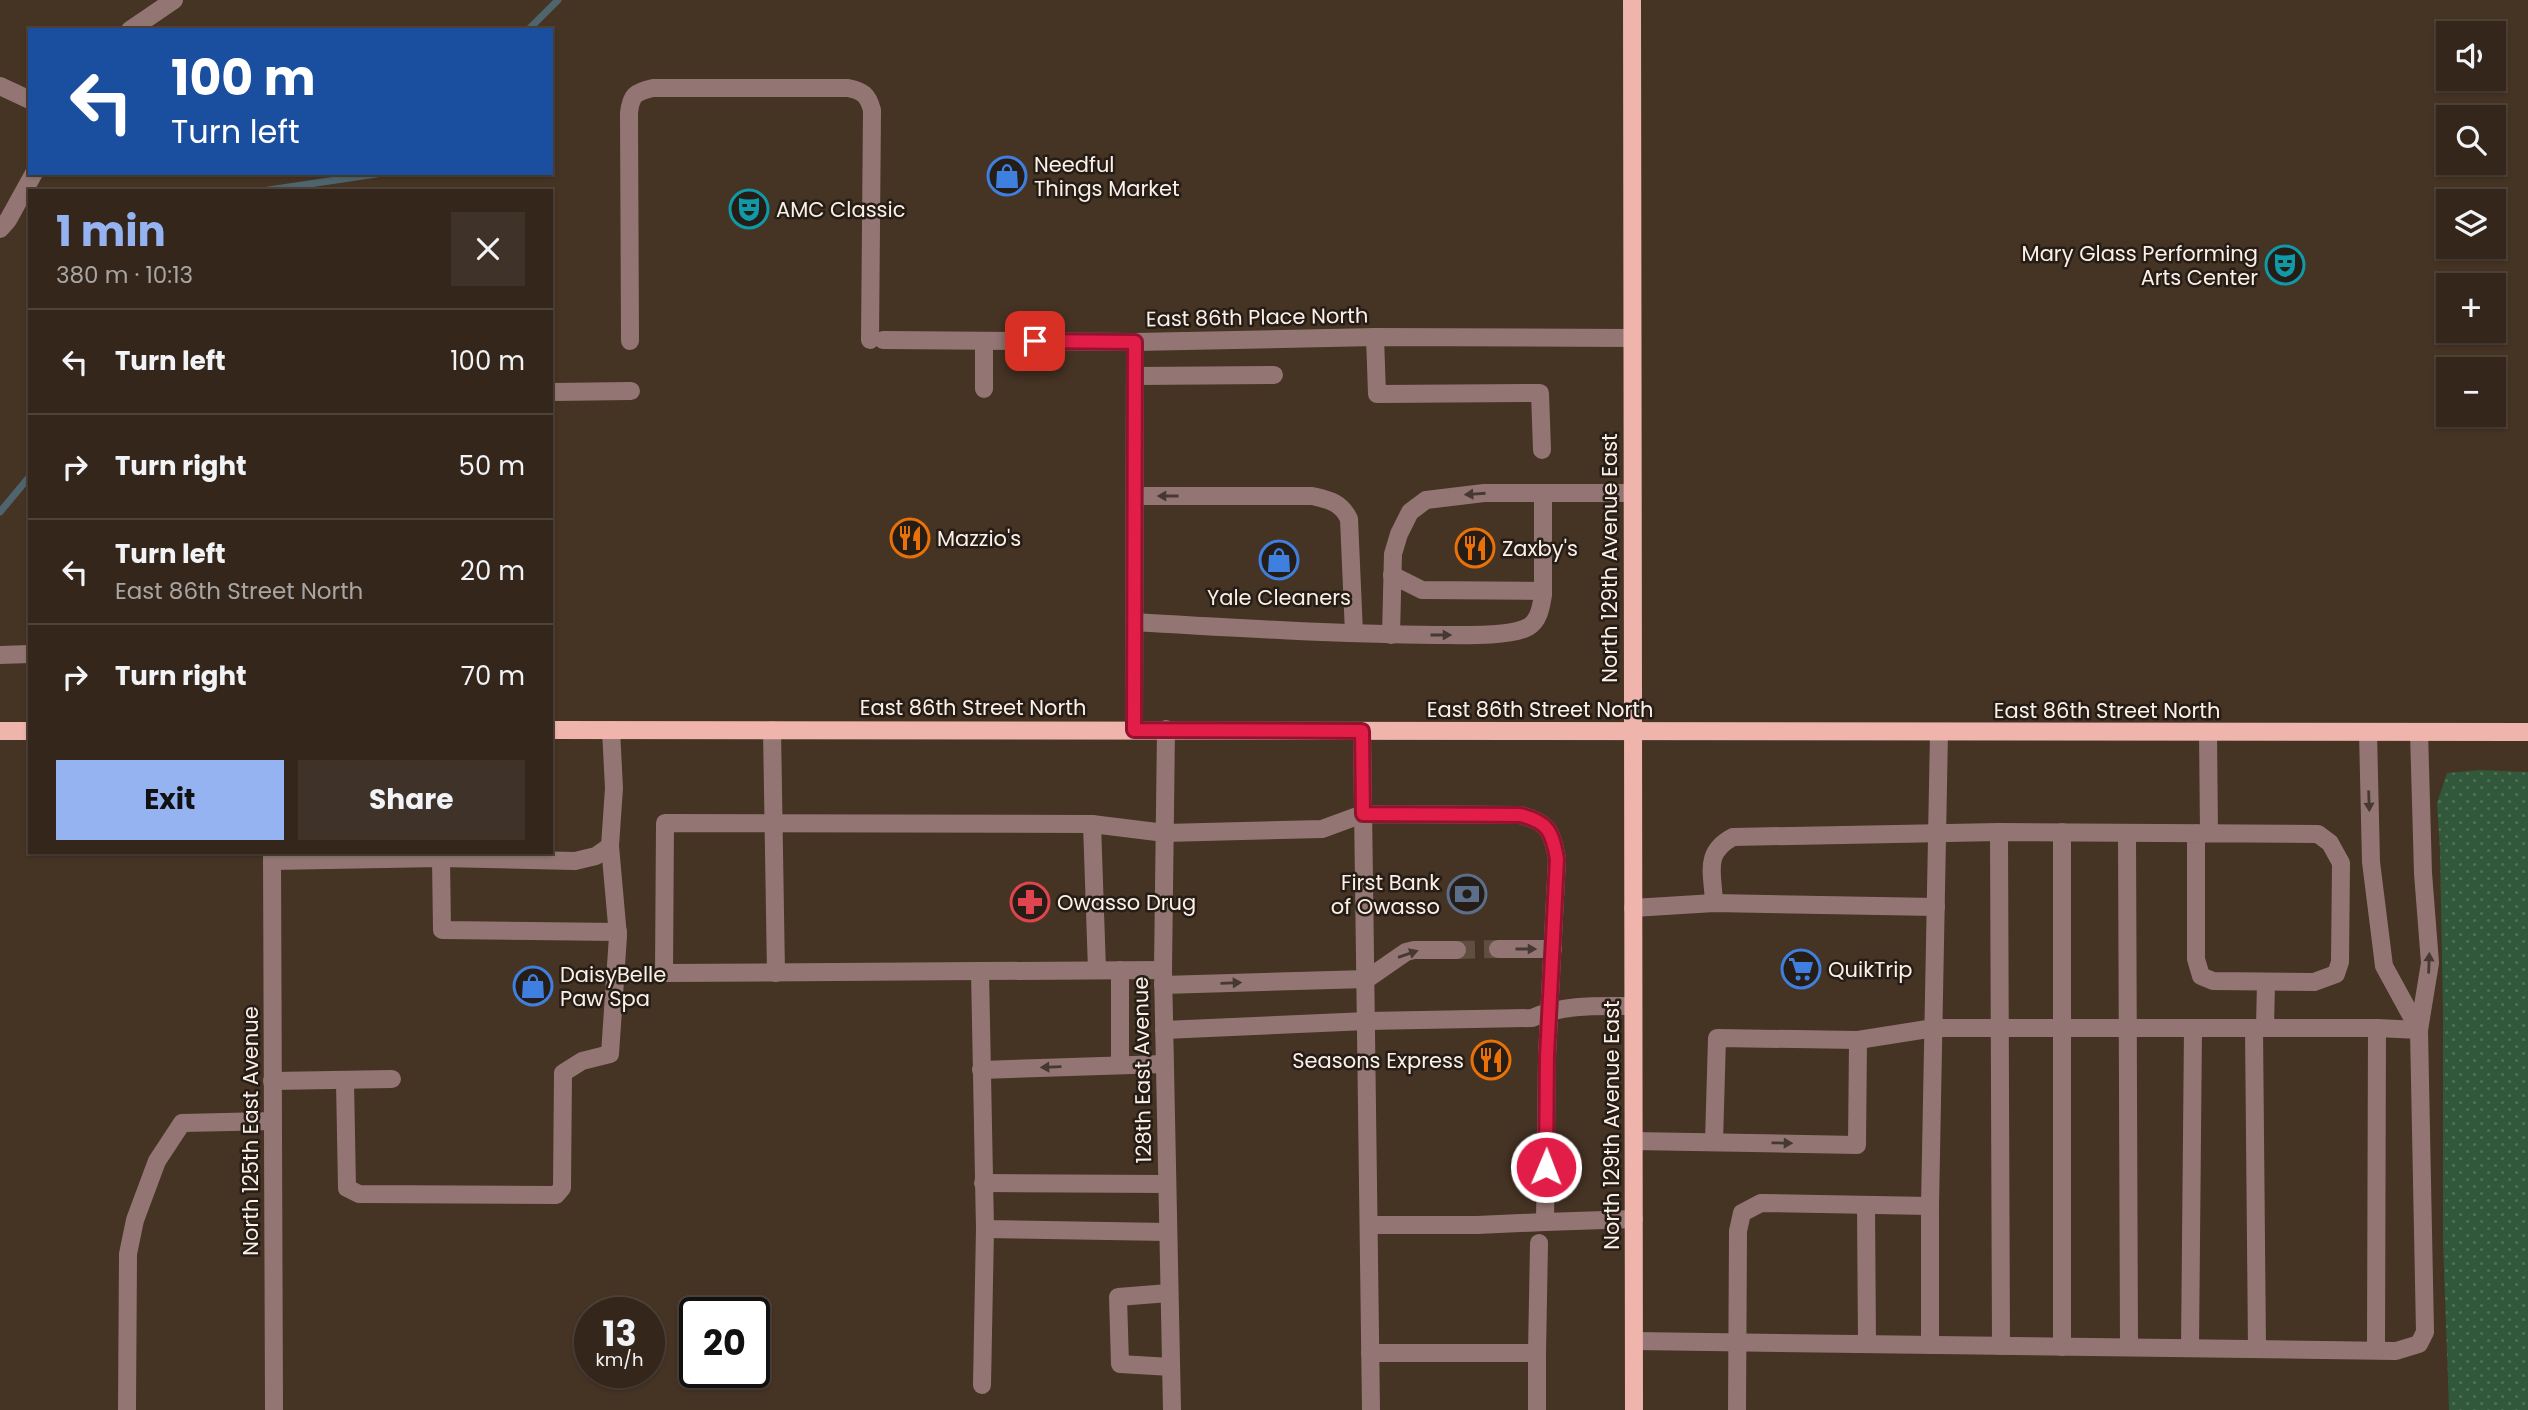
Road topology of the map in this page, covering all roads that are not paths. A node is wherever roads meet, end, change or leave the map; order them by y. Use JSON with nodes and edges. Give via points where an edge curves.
{"nodes":[{"id":1,"x":174,"y":0,"type":"edge"},
{"id":2,"x":1632,"y":0,"type":"edge"},
{"id":3,"x":133,"y":28,"type":"edge"},
{"id":4,"x":0,"y":86,"type":"edge"},
{"id":5,"x":28,"y":99,"type":"edge"},
{"id":6,"x":33,"y":175,"type":"edge"},
{"id":7,"x":0,"y":229,"type":"edge"},
{"id":8,"x":1375,"y":337,"type":"junction"},
{"id":9,"x":1632,"y":338,"type":"junction"},
{"id":10,"x":630,"y":341,"type":"dead end"},
{"id":11,"x":984,"y":341,"type":"junction"},
{"id":12,"x":1135,"y":342,"type":"junction"},
{"id":13,"x":1274,"y":375,"type":"dead end"},
{"id":14,"x":1135,"y":376,"type":"junction"},
{"id":15,"x":984,"y":388,"type":"dead end"},
{"id":16,"x":553,"y":391,"type":"edge"},
{"id":17,"x":631,"y":391,"type":"dead end"},
{"id":18,"x":1542,"y":450,"type":"dead end"},
{"id":19,"x":1632,"y":493,"type":"junction"},
{"id":20,"x":1543,"y":494,"type":"junction"},
{"id":21,"x":1135,"y":496,"type":"junction"},
{"id":22,"x":1392,"y":575,"type":"junction"},
{"id":23,"x":1543,"y":591,"type":"junction"},
{"id":24,"x":1135,"y":622,"type":"junction"},
{"id":25,"x":1354,"y":633,"type":"junction"},
{"id":26,"x":1382,"y":635,"type":"junction"},
{"id":27,"x":0,"y":654,"type":"edge"},
{"id":28,"x":28,"y":654,"type":"edge"},
{"id":29,"x":1166,"y":729,"type":"junction"},
{"id":30,"x":553,"y":730,"type":"edge"},
{"id":31,"x":611,"y":730,"type":"junction"},
{"id":32,"x":772,"y":730,"type":"junction"},
{"id":33,"x":1134,"y":730,"type":"junction"},
{"id":34,"x":0,"y":731,"type":"edge"},
{"id":35,"x":28,"y":731,"type":"edge"},
{"id":36,"x":1362,"y":731,"type":"junction"},
{"id":37,"x":1632,"y":733,"type":"junction"},
{"id":38,"x":1940,"y":733,"type":"junction"},
{"id":39,"x":2208,"y":733,"type":"junction"},
{"id":40,"x":2368,"y":733,"type":"junction"},
{"id":41,"x":2419,"y":733,"type":"junction"},
{"id":42,"x":2528,"y":733,"type":"edge"},
{"id":43,"x":1363,"y":814,"type":"junction"},
{"id":44,"x":774,"y":823,"type":"junction"},
{"id":45,"x":1092,"y":824,"type":"junction"},
{"id":46,"x":1165,"y":832,"type":"junction"},
{"id":47,"x":1999,"y":832,"type":"junction"},
{"id":48,"x":2062,"y":832,"type":"junction"},
{"id":49,"x":2127,"y":832,"type":"junction"},
{"id":50,"x":2202,"y":833,"type":"junction"},
{"id":51,"x":1938,"y":834,"type":"junction"},
{"id":52,"x":610,"y":846,"type":"junction"},
{"id":53,"x":272,"y":857,"type":"edge"},
{"id":54,"x":441,"y":858,"type":"junction"},
{"id":55,"x":1714,"y":903,"type":"junction"},
{"id":56,"x":1936,"y":907,"type":"junction"},
{"id":57,"x":1633,"y":908,"type":"junction"},
{"id":58,"x":618,"y":932,"type":"junction"},
{"id":59,"x":1457,"y":950,"type":"tunnel mouth"},
{"id":60,"x":1498,"y":950,"type":"tunnel mouth"},
{"id":61,"x":1553,"y":950,"type":"junction"},
{"id":62,"x":1097,"y":970,"type":"junction"},
{"id":63,"x":1119,"y":970,"type":"junction"},
{"id":64,"x":980,"y":971,"type":"junction"},
{"id":65,"x":776,"y":973,"type":"junction"},
{"id":66,"x":1163,"y":978,"type":"junction"},
{"id":67,"x":1367,"y":979,"type":"junction"},
{"id":68,"x":2266,"y":982,"type":"junction"},
{"id":69,"x":1633,"y":1006,"type":"junction"},
{"id":70,"x":1550,"y":1010,"type":"junction"},
{"id":71,"x":1367,"y":1021,"type":"junction"},
{"id":72,"x":1934,"y":1028,"type":"junction"},
{"id":73,"x":2063,"y":1028,"type":"junction"},
{"id":74,"x":2129,"y":1028,"type":"junction"},
{"id":75,"x":2193,"y":1028,"type":"junction"},
{"id":76,"x":2260,"y":1028,"type":"junction"},
{"id":77,"x":2377,"y":1028,"type":"junction"},
{"id":78,"x":1164,"y":1030,"type":"junction"},
{"id":79,"x":2001,"y":1030,"type":"junction"},
{"id":80,"x":2418,"y":1030,"type":"junction"},
{"id":81,"x":1858,"y":1040,"type":"junction"},
{"id":82,"x":1164,"y":1064,"type":"junction"},
{"id":83,"x":1119,"y":1065,"type":"junction"},
{"id":84,"x":981,"y":1070,"type":"junction"},
{"id":85,"x":392,"y":1079,"type":"dead end"},
{"id":86,"x":272,"y":1081,"type":"junction"},
{"id":87,"x":345,"y":1081,"type":"junction"},
{"id":88,"x":273,"y":1121,"type":"junction"},
{"id":89,"x":1634,"y":1141,"type":"junction"},
{"id":90,"x":1714,"y":1142,"type":"junction"},
{"id":91,"x":983,"y":1183,"type":"junction"},
{"id":92,"x":1167,"y":1184,"type":"junction"},
{"id":93,"x":1866,"y":1205,"type":"junction"},
{"id":94,"x":1930,"y":1206,"type":"junction"},
{"id":95,"x":1634,"y":1219,"type":"junction"},
{"id":96,"x":1545,"y":1222,"type":"junction"},
{"id":97,"x":1369,"y":1225,"type":"junction"},
{"id":98,"x":985,"y":1229,"type":"junction"},
{"id":99,"x":1168,"y":1232,"type":"junction"},
{"id":100,"x":1538,"y":1243,"type":"dead end"},
{"id":101,"x":1169,"y":1293,"type":"junction"},
{"id":102,"x":1634,"y":1341,"type":"junction"},
{"id":103,"x":1737,"y":1342,"type":"junction"},
{"id":104,"x":1867,"y":1344,"type":"junction"},
{"id":105,"x":1930,"y":1345,"type":"junction"},
{"id":106,"x":2001,"y":1346,"type":"junction"},
{"id":107,"x":2063,"y":1347,"type":"junction"},
{"id":108,"x":2129,"y":1347,"type":"junction"},
{"id":109,"x":2190,"y":1348,"type":"junction"},
{"id":110,"x":2257,"y":1349,"type":"junction"},
{"id":111,"x":2376,"y":1350,"type":"junction"},
{"id":112,"x":1370,"y":1353,"type":"junction"},
{"id":113,"x":1537,"y":1353,"type":"junction"},
{"id":114,"x":1171,"y":1367,"type":"junction"},
{"id":115,"x":982,"y":1385,"type":"dead end"},
{"id":116,"x":127,"y":1410,"type":"edge"},
{"id":117,"x":274,"y":1410,"type":"edge"},
{"id":118,"x":1172,"y":1410,"type":"edge"},
{"id":119,"x":1371,"y":1410,"type":"edge"},
{"id":120,"x":1537,"y":1410,"type":"edge"},
{"id":121,"x":1634,"y":1410,"type":"edge"},
{"id":122,"x":1737,"y":1410,"type":"edge"}],
"edges":[{"from":1,"to":3,"type":"street"},
{"from":2,"to":9,"type":"main road","name":"North 129th Avenue East"},
{"from":4,"to":5,"type":"street"},
{"from":6,"to":7,"type":"street"},
{"from":8,"to":9,"type":"street","name":"East 86th Place North"},
{"from":8,"to":12,"type":"street","name":"East 86th Place North"},
{"from":8,"to":18,"type":"street","via":[[1377,394],[1540,393]]},
{"from":9,"to":19,"type":"main road","name":"North 129th Avenue East"},
{"from":10,"to":11,"type":"street","name":"East 86th Place North","via":[[631,99],[637,92],[653,88],[859,90],[868,97],[872,110],[877,340]]},
{"from":11,"to":12,"type":"street","name":"East 86th Place North"},
{"from":11,"to":15,"type":"street"},
{"from":12,"to":14,"type":"street"},
{"from":13,"to":14,"type":"street"},
{"from":14,"to":21,"type":"street"},
{"from":16,"to":17,"type":"street"},
{"from":19,"to":20,"type":"street"},
{"from":19,"to":37,"type":"main road","name":"North 129th Avenue East"},
{"from":20,"to":22,"type":"street","one_way":true,"via":[[1484,493],[1426,500],[1410,512],[1399,534]]},
{"from":20,"to":23,"type":"street"},
{"from":21,"to":24,"type":"street"},
{"from":25,"to":21,"type":"street","one_way":true,"via":[[1349,519],[1344,509],[1330,500],[1312,496]]},
{"from":22,"to":23,"type":"street","via":[[1422,590]]},
{"from":22,"to":26,"type":"street"},
{"from":26,"to":23,"type":"street","one_way":true,"via":[[1516,632],[1536,619]]},
{"from":24,"to":25,"type":"street"},
{"from":24,"to":33,"type":"street"},
{"from":25,"to":26,"type":"street"},
{"from":27,"to":28,"type":"street"},
{"from":29,"to":33,"type":"main road","name":"East 86th Street North"},
{"from":29,"to":36,"type":"main road","name":"East 86th Street North"},
{"from":29,"to":46,"type":"street","name":"128th East Avenue"},
{"from":30,"to":31,"type":"main road","name":"East 86th Street North"},
{"from":31,"to":32,"type":"main road","name":"East 86th Street North"},
{"from":31,"to":52,"type":"street"},
{"from":32,"to":33,"type":"main road","name":"East 86th Street North"},
{"from":32,"to":44,"type":"street"},
{"from":34,"to":35,"type":"main road"},
{"from":36,"to":37,"type":"main road","name":"East 86th Street North"},
{"from":36,"to":43,"type":"street"},
{"from":37,"to":38,"type":"main road","name":"East 86th Street North"},
{"from":37,"to":57,"type":"main road","name":"North 129th Avenue East"},
{"from":38,"to":39,"type":"main road","name":"East 86th Street North"},
{"from":38,"to":51,"type":"street"},
{"from":39,"to":40,"type":"main road","name":"East 86th Street North"},
{"from":39,"to":50,"type":"street"},
{"from":40,"to":41,"type":"main road","name":"East 86th Street North"},
{"from":40,"to":80,"type":"street","one_way":true,"via":[[2371,862],[2384,966]]},
{"from":41,"to":42,"type":"main road","name":"East 86th Street North"},
{"from":80,"to":41,"type":"street","one_way":true,"via":[[2430,963]]},
{"from":43,"to":46,"type":"street","via":[[1322,829]]},
{"from":43,"to":61,"type":"street","via":[[1538,819],[1548,828],[1557,859]]},
{"from":43,"to":67,"type":"street"},
{"from":44,"to":45,"type":"street"},
{"from":44,"to":65,"type":"street"},
{"from":44,"to":65,"type":"street","via":[[665,822],[664,973]]},
{"from":45,"to":46,"type":"street"},
{"from":45,"to":62,"type":"street"},
{"from":46,"to":66,"type":"street","name":"128th East Avenue"},
{"from":47,"to":48,"type":"street"},
{"from":47,"to":51,"type":"street"},
{"from":47,"to":79,"type":"street"},
{"from":48,"to":49,"type":"street"},
{"from":48,"to":73,"type":"street"},
{"from":49,"to":50,"type":"street"},
{"from":49,"to":74,"type":"street"},
{"from":50,"to":68,"type":"street","via":[[2196,959],[2201,976],[2213,981]]},
{"from":50,"to":68,"type":"street","via":[[2318,834],[2330,842],[2341,863],[2336,974],[2314,982]]},
{"from":51,"to":55,"type":"street","via":[[1733,837],[1719,844],[1712,855]]},
{"from":51,"to":56,"type":"street"},
{"from":52,"to":54,"type":"street","via":[[596,856],[575,861]]},
{"from":52,"to":58,"type":"street"},
{"from":53,"to":54,"type":"street"},
{"from":53,"to":86,"type":"street","name":"North 125th East Avenue"},
{"from":54,"to":58,"type":"street","via":[[442,930]]},
{"from":55,"to":56,"type":"street"},
{"from":55,"to":57,"type":"street"},
{"from":56,"to":72,"type":"street"},
{"from":57,"to":69,"type":"main road","name":"North 129th Avenue East"},
{"from":58,"to":87,"type":"street","via":[[610,1054],[582,1061],[563,1073],[562,1188],[556,1195],[359,1194],[347,1188]]},
{"from":67,"to":59,"type":"street","one_way":true,"via":[[1406,952]]},
{"from":60,"to":61,"type":"street","one_way":true},
{"from":61,"to":70,"type":"street"},
{"from":62,"to":63,"type":"street"},
{"from":62,"to":64,"type":"street"},
{"from":63,"to":66,"type":"street"},
{"from":63,"to":83,"type":"street"},
{"from":64,"to":65,"type":"street"},
{"from":64,"to":84,"type":"street"},
{"from":66,"to":67,"type":"street","one_way":true},
{"from":66,"to":78,"type":"street","name":"128th East Avenue"},
{"from":67,"to":71,"type":"street"},
{"from":68,"to":76,"type":"street"},
{"from":69,"to":70,"type":"street"},
{"from":69,"to":89,"type":"main road","name":"North 129th Avenue East"},
{"from":70,"to":71,"type":"street","via":[[1532,1018]]},
{"from":70,"to":96,"type":"street"},
{"from":71,"to":78,"type":"street"},
{"from":71,"to":97,"type":"street"},
{"from":72,"to":79,"type":"street"},
{"from":72,"to":81,"type":"street"},
{"from":72,"to":94,"type":"street"},
{"from":73,"to":74,"type":"street"},
{"from":73,"to":79,"type":"street"},
{"from":73,"to":107,"type":"street"},
{"from":74,"to":75,"type":"street"},
{"from":74,"to":108,"type":"street"},
{"from":75,"to":76,"type":"street"},
{"from":75,"to":109,"type":"street"},
{"from":76,"to":77,"type":"street"},
{"from":76,"to":110,"type":"street"},
{"from":77,"to":80,"type":"street"},
{"from":77,"to":111,"type":"street"},
{"from":78,"to":82,"type":"street","name":"128th East Avenue"},
{"from":79,"to":106,"type":"street"},
{"from":80,"to":111,"type":"street","via":[[2426,1332],[2419,1344],[2396,1351]]},
{"from":81,"to":90,"type":"street","via":[[1717,1038]]},
{"from":90,"to":81,"type":"street","one_way":true,"via":[[1857,1144]]},
{"from":82,"to":83,"type":"street"},
{"from":82,"to":92,"type":"street","name":"128th East Avenue"},
{"from":83,"to":84,"type":"street","one_way":true},
{"from":84,"to":91,"type":"street"},
{"from":85,"to":87,"type":"street"},
{"from":86,"to":87,"type":"street"},
{"from":86,"to":88,"type":"street","name":"North 125th East Avenue"},
{"from":88,"to":116,"type":"street","via":[[182,1123],[157,1161],[128,1254]]},
{"from":88,"to":117,"type":"street","name":"North 125th East Avenue"},
{"from":89,"to":90,"type":"street"},
{"from":89,"to":95,"type":"main road","name":"North 129th Avenue East"},
{"from":91,"to":92,"type":"street"},
{"from":91,"to":98,"type":"street"},
{"from":92,"to":99,"type":"street","name":"128th East Avenue"},
{"from":93,"to":94,"type":"street"},
{"from":93,"to":103,"type":"street","via":[[1761,1203],[1742,1213]]},
{"from":93,"to":104,"type":"street"},
{"from":94,"to":105,"type":"street"},
{"from":95,"to":96,"type":"street"},
{"from":95,"to":102,"type":"main road","name":"North 129th Avenue East"},
{"from":96,"to":97,"type":"street"},
{"from":97,"to":112,"type":"street"},
{"from":98,"to":99,"type":"street"},
{"from":98,"to":115,"type":"street"},
{"from":99,"to":101,"type":"street","name":"128th East Avenue"},
{"from":100,"to":113,"type":"street"},
{"from":101,"to":114,"type":"street","name":"128th East Avenue"},
{"from":101,"to":114,"type":"street","via":[[1118,1297],[1120,1364]]},
{"from":102,"to":103,"type":"street"},
{"from":102,"to":121,"type":"main road","name":"North 129th Avenue East"},
{"from":103,"to":104,"type":"street"},
{"from":103,"to":122,"type":"street"},
{"from":104,"to":105,"type":"street"},
{"from":105,"to":106,"type":"street"},
{"from":106,"to":107,"type":"street"},
{"from":107,"to":108,"type":"street"},
{"from":108,"to":109,"type":"street"},
{"from":109,"to":110,"type":"street"},
{"from":110,"to":111,"type":"street"},
{"from":112,"to":113,"type":"street"},
{"from":112,"to":119,"type":"street"},
{"from":113,"to":120,"type":"street"},
{"from":114,"to":118,"type":"street","name":"128th East Avenue"}]}
